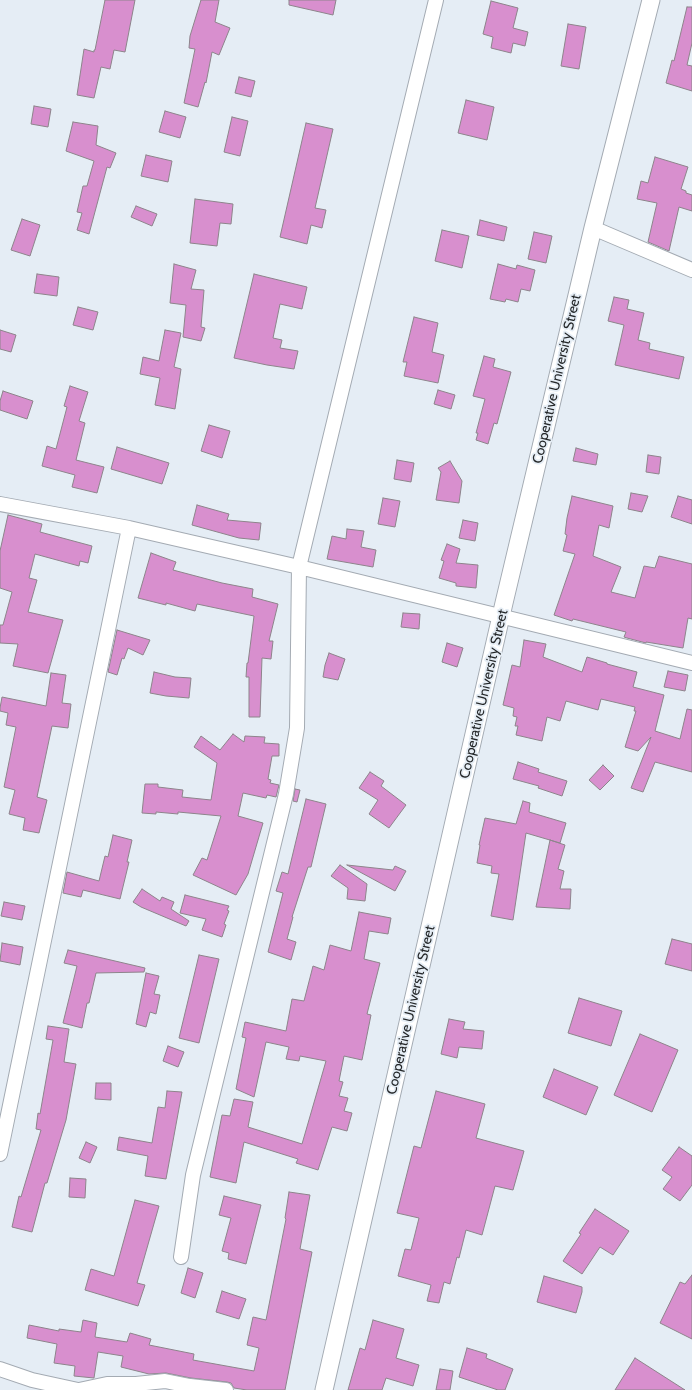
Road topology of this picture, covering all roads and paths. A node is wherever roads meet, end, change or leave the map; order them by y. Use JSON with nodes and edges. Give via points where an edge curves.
{"nodes":[{"id":1,"x":436,"y":0,"type":"edge"},
{"id":2,"x":651,"y":0,"type":"edge"},
{"id":3,"x":592,"y":228,"type":"junction"},
{"id":4,"x":692,"y":270,"type":"edge"},
{"id":5,"x":0,"y":504,"type":"edge"},
{"id":6,"x":129,"y":528,"type":"junction"},
{"id":7,"x":299,"y":568,"type":"junction"},
{"id":8,"x":502,"y":616,"type":"junction"},
{"id":9,"x":692,"y":663,"type":"edge"},
{"id":10,"x":4,"y":1117,"type":"edge"},
{"id":11,"x":0,"y":1154,"type":"edge"},
{"id":12,"x":181,"y":1257,"type":"dead end"},
{"id":13,"x":0,"y":1369,"type":"edge"},
{"id":14,"x":79,"y":1390,"type":"edge"},
{"id":15,"x":226,"y":1390,"type":"edge"},
{"id":16,"x":324,"y":1390,"type":"edge"}],
"edges":[{"from":1,"to":7,"type":"street"},
{"from":2,"to":3,"type":"street","name":"Cooperative University Street"},
{"from":3,"to":4,"type":"street"},
{"from":3,"to":8,"type":"street","name":"Cooperative University Street"},
{"from":5,"to":6,"type":"street"},
{"from":6,"to":7,"type":"street"},
{"from":6,"to":10,"type":"street"},
{"from":7,"to":8,"type":"street"},
{"from":7,"to":12,"type":"street","via":[[297,728],[286,794],[193,1174]]},
{"from":8,"to":9,"type":"street"},
{"from":8,"to":16,"type":"street","name":"Cooperative University Street"},
{"from":10,"to":11,"type":"street"},
{"from":13,"to":14,"type":"street","via":[[32,1380]]},
{"from":14,"to":15,"type":"street","via":[[107,1384],[165,1381]]}]}
